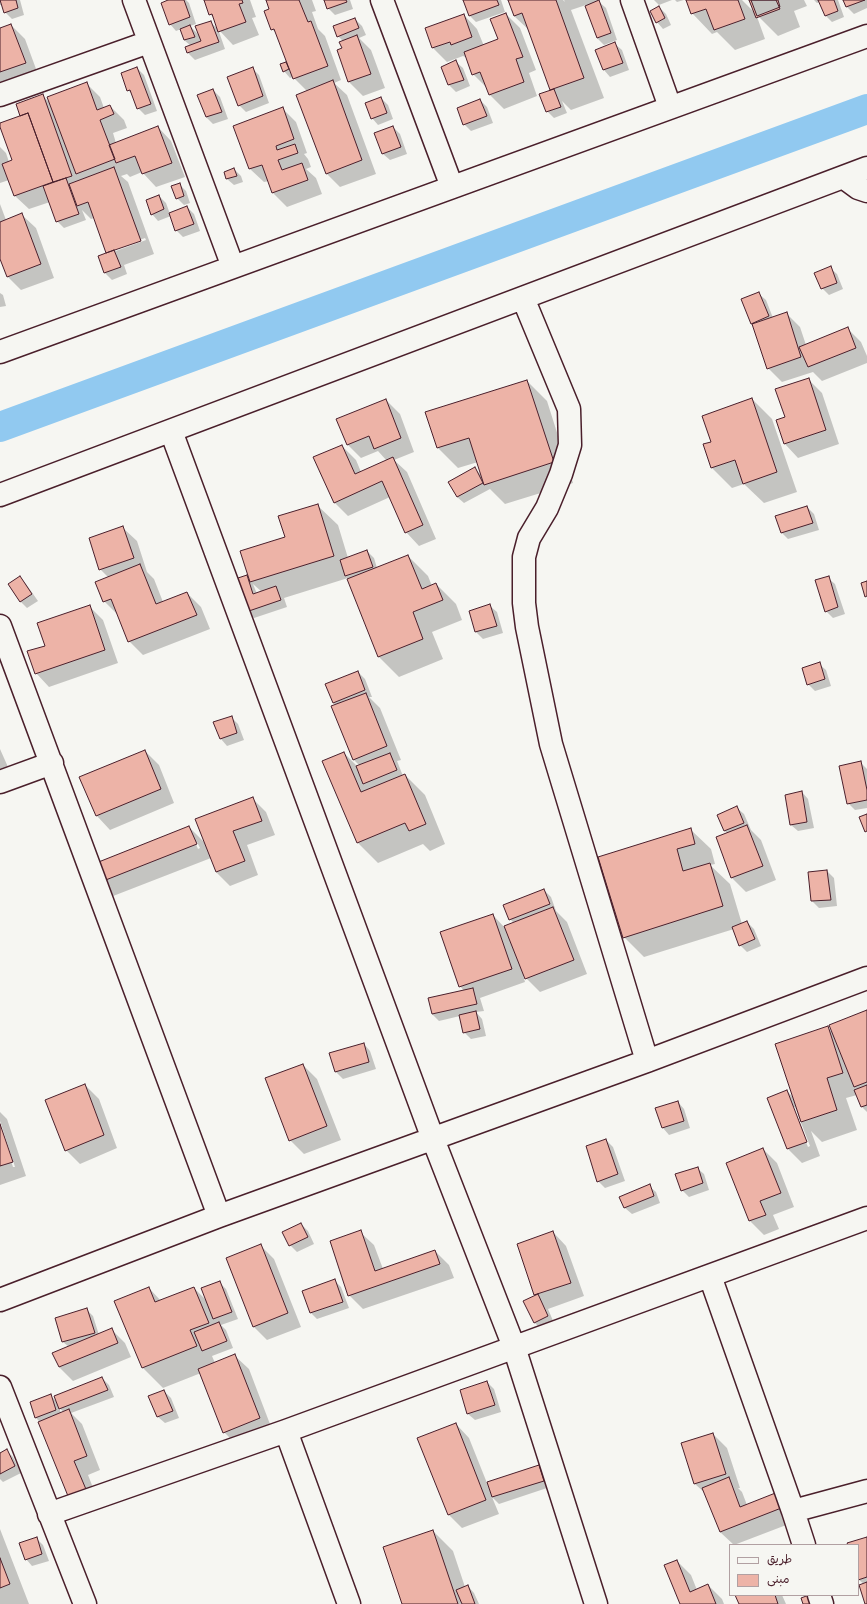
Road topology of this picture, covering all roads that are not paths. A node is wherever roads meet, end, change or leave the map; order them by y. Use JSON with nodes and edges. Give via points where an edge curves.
{"nodes":[{"id":1,"x":134,"y":0,"type":"edge"},
{"id":2,"x":382,"y":0,"type":"edge"},
{"id":3,"x":632,"y":0,"type":"edge"},
{"id":4,"x":867,"y":36,"type":"edge"},
{"id":5,"x":149,"y":42,"type":"junction"},
{"id":6,"x":0,"y":95,"type":"edge"},
{"id":7,"x":670,"y":107,"type":"junction"},
{"id":8,"x":867,"y":168,"type":"edge"},
{"id":9,"x":843,"y":177,"type":"junction"},
{"id":10,"x":452,"y":187,"type":"junction"},
{"id":11,"x":867,"y":191,"type":"edge"},
{"id":12,"x":233,"y":267,"type":"junction"},
{"id":13,"x":523,"y":298,"type":"junction"},
{"id":14,"x":0,"y":352,"type":"edge"},
{"id":15,"x":171,"y":431,"type":"junction"},
{"id":16,"x":0,"y":495,"type":"edge"},
{"id":17,"x":0,"y":626,"type":"edge"},
{"id":18,"x":52,"y":764,"type":"junction"},
{"id":19,"x":0,"y":782,"type":"edge"},
{"id":20,"x":867,"y":978,"type":"edge"},
{"id":21,"x":647,"y":1061,"type":"junction"},
{"id":22,"x":433,"y":1139,"type":"junction"},
{"id":23,"x":219,"y":1216,"type":"junction"},
{"id":24,"x":867,"y":1218,"type":"edge"},
{"id":25,"x":710,"y":1276,"type":"junction"},
{"id":26,"x":0,"y":1300,"type":"edge"},
{"id":27,"x":514,"y":1347,"type":"junction"},
{"id":28,"x":0,"y":1387,"type":"edge"},
{"id":29,"x":286,"y":1431,"type":"junction"},
{"id":30,"x":867,"y":1491,"type":"edge"},
{"id":31,"x":793,"y":1511,"type":"junction"},
{"id":32,"x":49,"y":1514,"type":"junction"},
{"id":33,"x":804,"y":1544,"type":"edge"},
{"id":34,"x":85,"y":1604,"type":"edge"},
{"id":35,"x":350,"y":1604,"type":"edge"},
{"id":36,"x":596,"y":1604,"type":"edge"}],
"edges":[{"from":1,"to":5,"type":"street"},
{"from":2,"to":10,"type":"street"},
{"from":3,"to":7,"type":"street"},
{"from":4,"to":7,"type":"street"},
{"from":5,"to":6,"type":"street"},
{"from":5,"to":12,"type":"street"},
{"from":7,"to":10,"type":"street"},
{"from":8,"to":9,"type":"street"},
{"from":9,"to":11,"type":"street"},
{"from":9,"to":13,"type":"street"},
{"from":10,"to":12,"type":"street"},
{"from":12,"to":14,"type":"street"},
{"from":13,"to":15,"type":"street"},
{"from":13,"to":21,"type":"street","via":[[569,409],[570,424],[570,445],[561,474],[547,508],[529,538],[524,557],[527,627],[551,744]]},
{"from":15,"to":16,"type":"street"},
{"from":15,"to":22,"type":"street"},
{"from":17,"to":18,"type":"street"},
{"from":18,"to":19,"type":"street"},
{"from":18,"to":23,"type":"street"},
{"from":20,"to":21,"type":"street"},
{"from":21,"to":22,"type":"street"},
{"from":22,"to":23,"type":"street"},
{"from":22,"to":27,"type":"street"},
{"from":23,"to":26,"type":"street"},
{"from":24,"to":25,"type":"street"},
{"from":25,"to":27,"type":"street"},
{"from":25,"to":31,"type":"street"},
{"from":27,"to":29,"type":"street"},
{"from":27,"to":36,"type":"street"},
{"from":28,"to":32,"type":"street"},
{"from":29,"to":32,"type":"street"},
{"from":29,"to":35,"type":"street"},
{"from":30,"to":31,"type":"street"},
{"from":31,"to":33,"type":"street"},
{"from":32,"to":34,"type":"street"}]}
